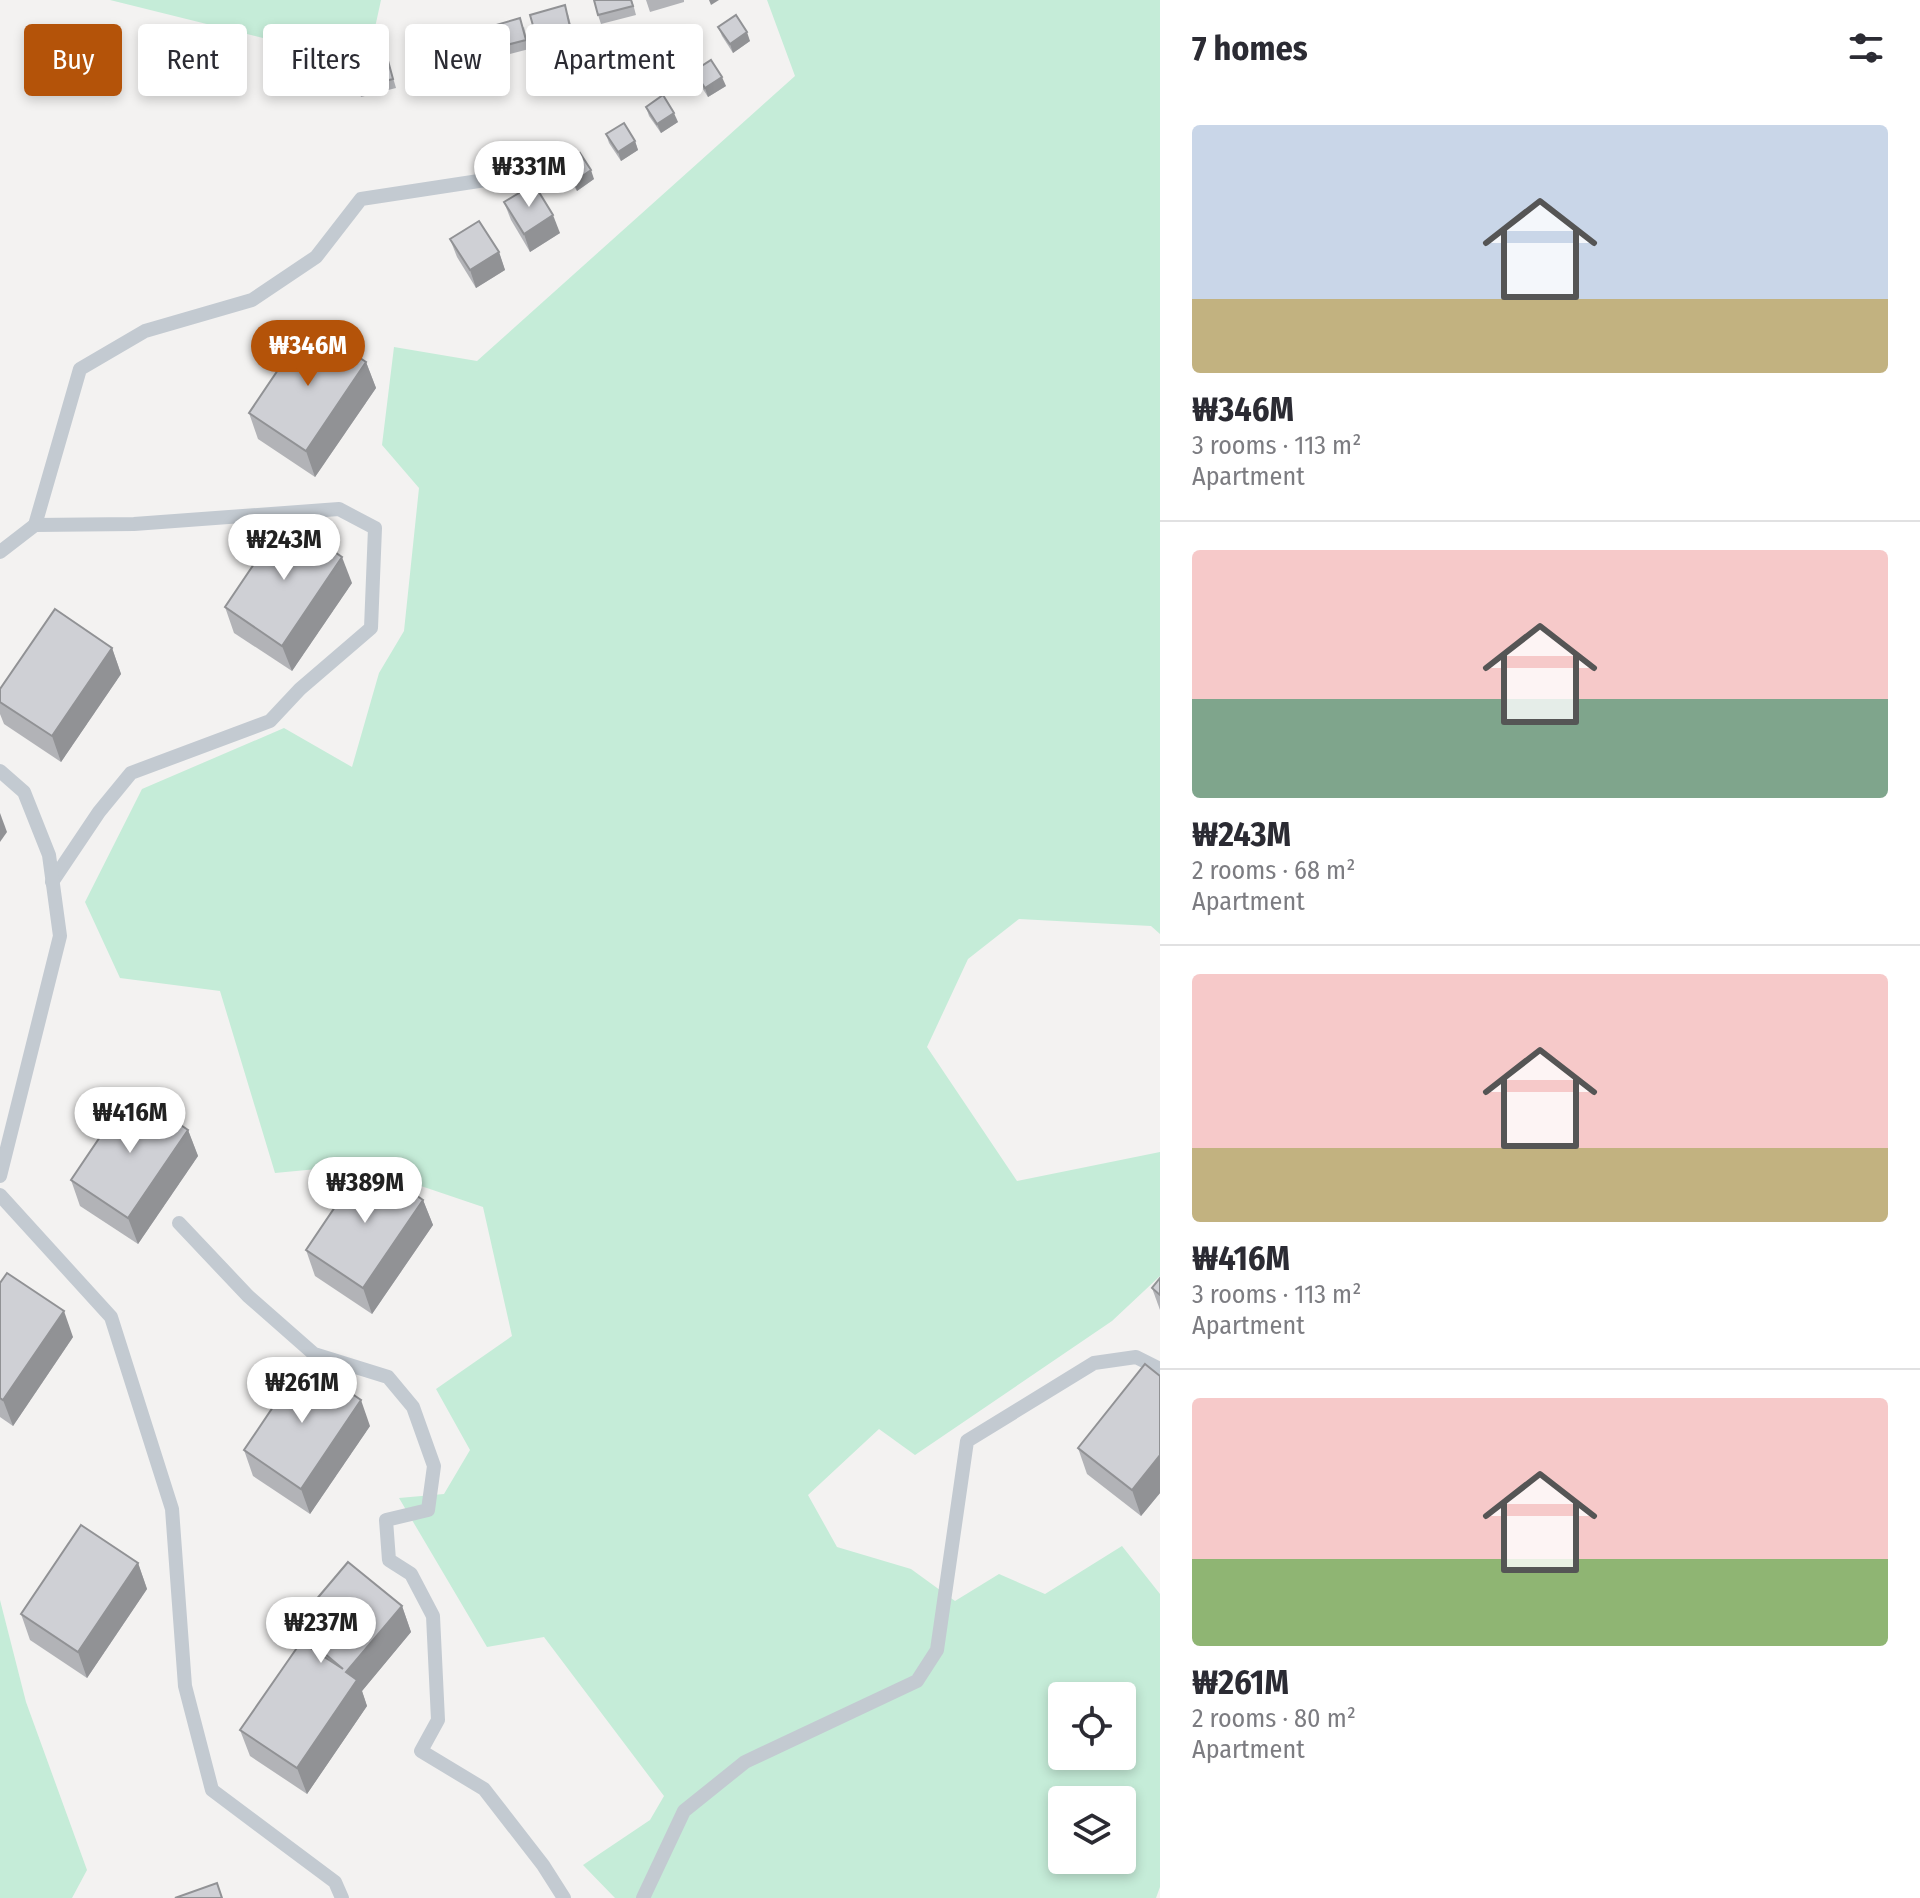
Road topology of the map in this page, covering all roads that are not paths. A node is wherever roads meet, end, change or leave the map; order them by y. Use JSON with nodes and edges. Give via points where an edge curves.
{"nodes":[{"id":1,"x":505,"y":177,"type":"dead end"},
{"id":2,"x":35,"y":525,"type":"junction"},
{"id":3,"x":0,"y":552,"type":"edge"},
{"id":4,"x":0,"y":771,"type":"edge"},
{"id":5,"x":52,"y":882,"type":"junction"},
{"id":6,"x":0,"y":1176,"type":"edge"},
{"id":7,"x":0,"y":1195,"type":"edge"},
{"id":8,"x":179,"y":1223,"type":"dead end"},
{"id":9,"x":1160,"y":1369,"type":"edge"},
{"id":10,"x":342,"y":1898,"type":"edge"},
{"id":11,"x":564,"y":1898,"type":"edge"},
{"id":12,"x":643,"y":1898,"type":"edge"}],
"edges":[{"from":1,"to":2,"type":"lane","via":[[361,199],[316,257],[252,300],[145,331],[80,369]]},
{"from":2,"to":3,"type":"lane"},
{"from":2,"to":5,"type":"lane","via":[[134,524],[339,509],[375,528],[371,628],[270,721],[131,773]]},
{"from":4,"to":5,"type":"lane","via":[[24,792],[49,855]]},
{"from":5,"to":6,"type":"lane","via":[[60,936]]},
{"from":7,"to":10,"type":"lane","via":[[111,1317],[172,1509],[185,1686],[212,1790],[335,1882]]},
{"from":8,"to":11,"type":"lane","via":[[248,1296],[314,1354],[388,1377],[413,1407],[434,1466],[428,1510],[386,1520],[389,1560],[411,1574],[433,1616],[438,1720],[421,1751],[484,1789]]},
{"from":9,"to":12,"type":"lane","via":[[1136,1357],[1094,1363],[967,1441],[937,1650],[917,1681],[745,1762],[684,1811]]}]}
